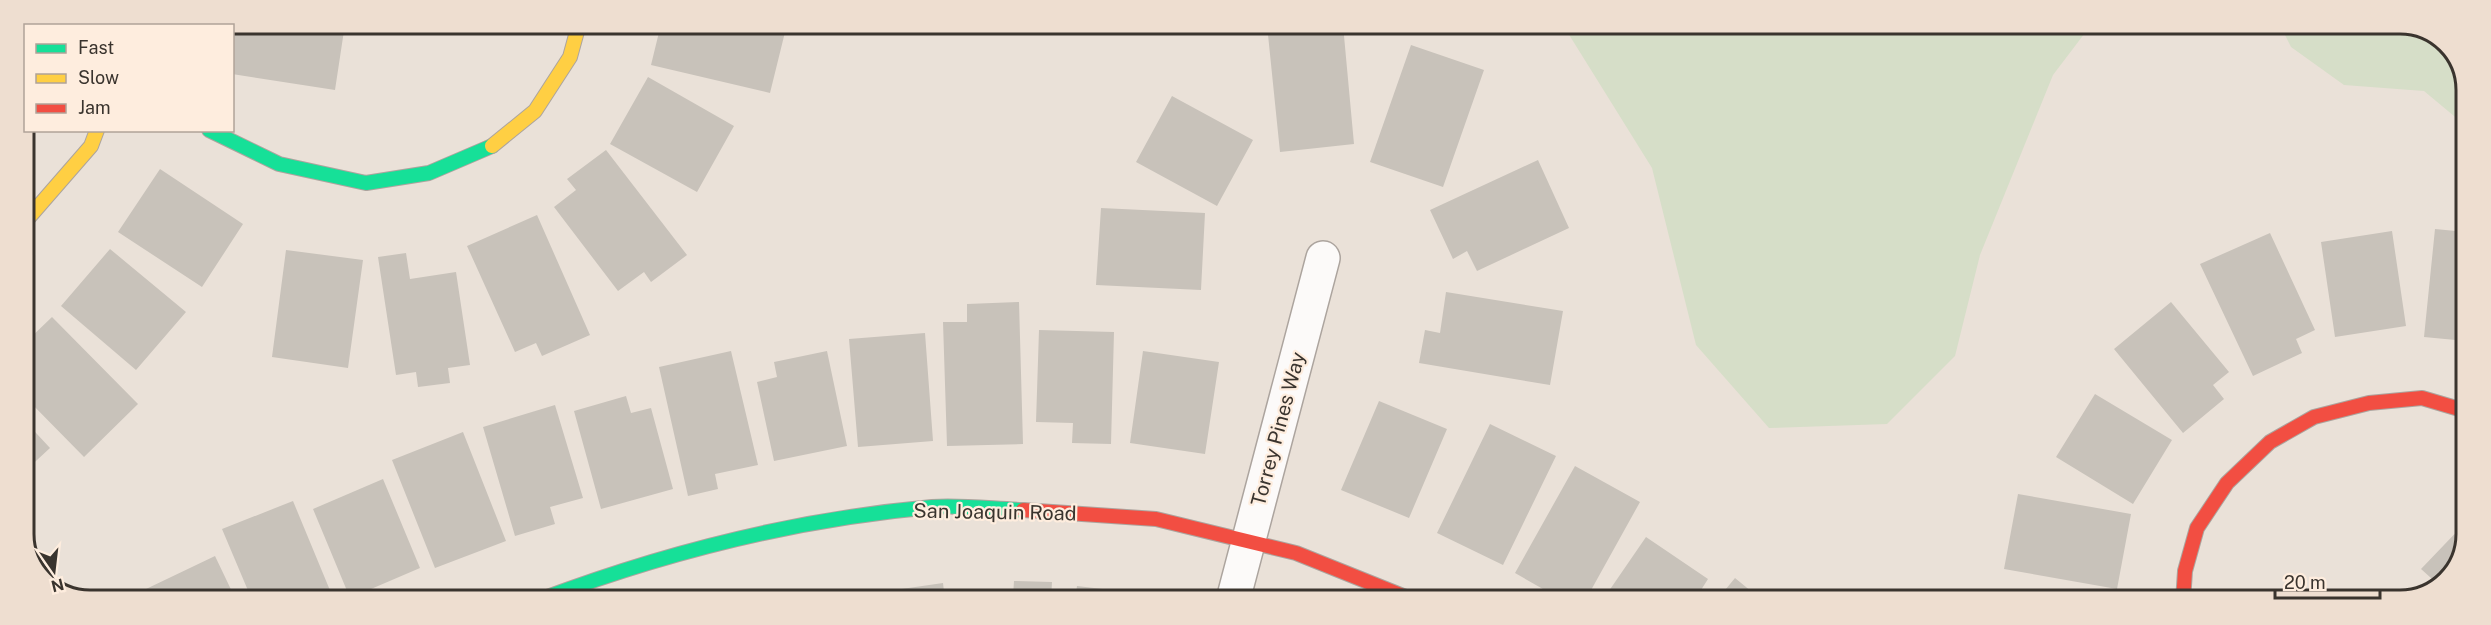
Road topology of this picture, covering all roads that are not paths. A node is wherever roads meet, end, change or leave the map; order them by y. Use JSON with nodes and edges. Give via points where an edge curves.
{"nodes":[{"id":1,"x":576,"y":34,"type":"edge"},
{"id":2,"x":96,"y":132,"type":"edge"},
{"id":3,"x":213,"y":132,"type":"edge"},
{"id":4,"x":34,"y":212,"type":"edge"},
{"id":5,"x":1323,"y":258,"type":"dead end"},
{"id":6,"x":2456,"y":408,"type":"edge"},
{"id":7,"x":1248,"y":541,"type":"junction"},
{"id":8,"x":565,"y":590,"type":"edge"},
{"id":9,"x":1236,"y":590,"type":"edge"},
{"id":10,"x":1388,"y":590,"type":"edge"},
{"id":11,"x":2184,"y":590,"type":"edge"}],
"edges":[{"from":1,"to":3,"type":"street","via":[[570,57],[535,111],[488,149],[429,173],[366,183],[279,164]]},
{"from":2,"to":4,"type":"street","via":[[91,146]]},
{"from":5,"to":7,"type":"street","name":"Torrey Pines Way"},
{"from":6,"to":11,"type":"street","via":[[2422,398],[2369,403],[2314,417],[2270,442],[2228,483],[2197,528]]},
{"from":7,"to":8,"type":"street","name":"San Joaquin Road","via":[[1156,519],[934,507],[825,521],[715,542]]},
{"from":7,"to":9,"type":"street","name":"Torrey Pines Way"},
{"from":7,"to":10,"type":"street","name":"San Joaquin Road","via":[[1296,553]]}]}
